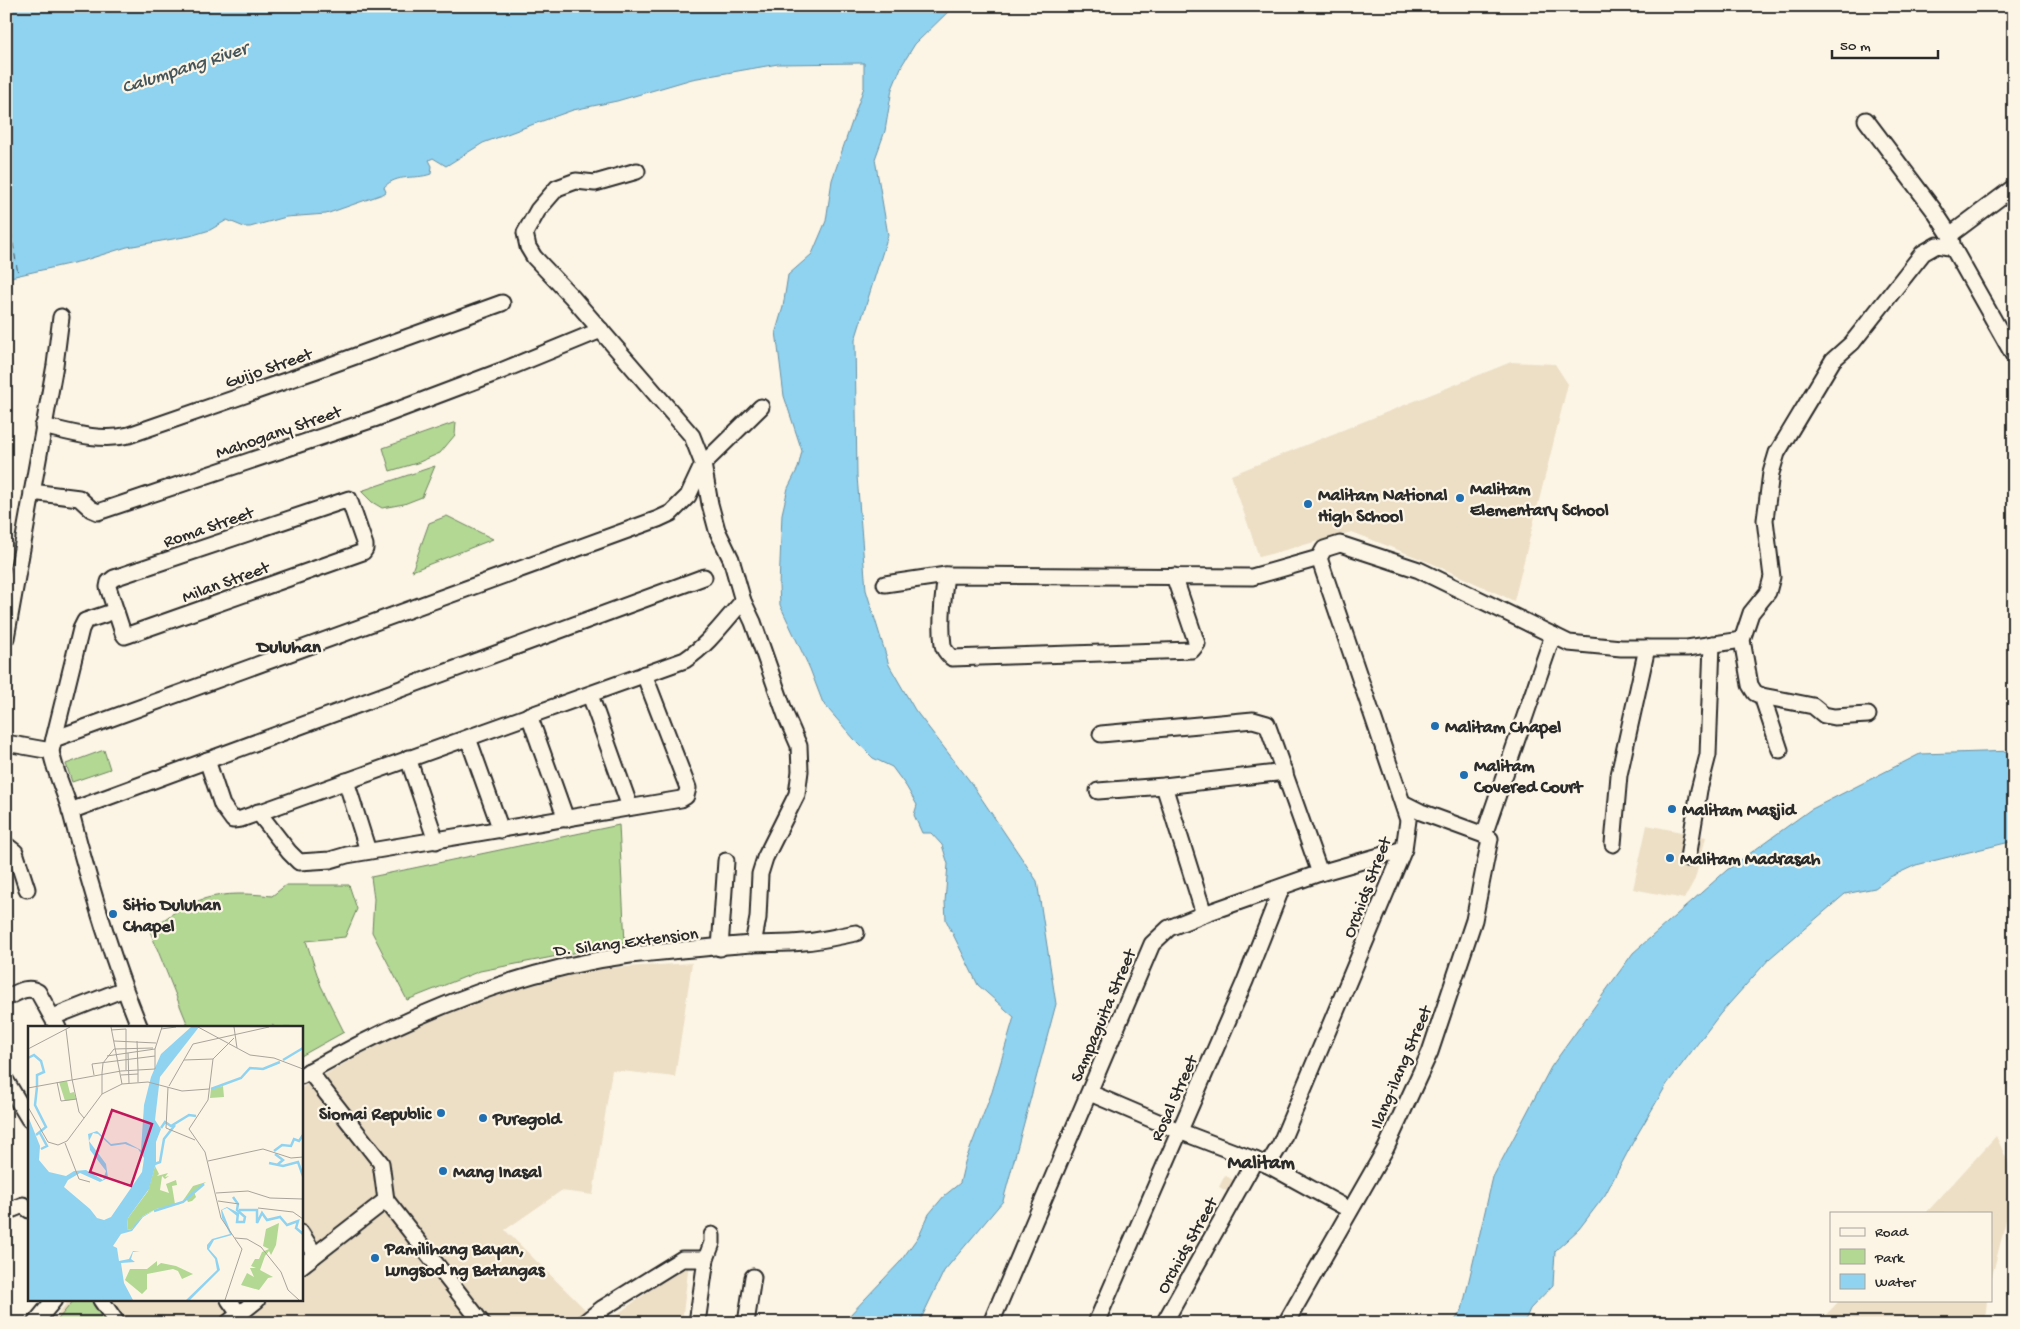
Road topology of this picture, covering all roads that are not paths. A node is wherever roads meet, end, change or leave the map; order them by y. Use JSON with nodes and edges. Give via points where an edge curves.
{"nodes":[{"id":1,"x":1866,"y":120,"type":"dead end"},
{"id":2,"x":637,"y":171,"type":"dead end"},
{"id":3,"x":2014,"y":187,"type":"edge"},
{"id":4,"x":1952,"y":241,"type":"junction"},
{"id":5,"x":502,"y":303,"type":"dead end"},
{"id":6,"x":61,"y":317,"type":"dead end"},
{"id":7,"x":601,"y":330,"type":"junction"},
{"id":8,"x":2014,"y":356,"type":"edge"},
{"id":9,"x":761,"y":408,"type":"dead end"},
{"id":10,"x":43,"y":426,"type":"junction"},
{"id":11,"x":703,"y":464,"type":"junction"},
{"id":12,"x":32,"y":492,"type":"junction"},
{"id":13,"x":363,"y":552,"type":"joint"},
{"id":14,"x":1319,"y":558,"type":"junction"},
{"id":15,"x":946,"y":575,"type":"junction"},
{"id":16,"x":1174,"y":576,"type":"junction"},
{"id":17,"x":704,"y":577,"type":"dead end"},
{"id":18,"x":885,"y":584,"type":"dead end"},
{"id":19,"x":743,"y":601,"type":"junction"},
{"id":20,"x":115,"y":611,"type":"junction"},
{"id":21,"x":1553,"y":635,"type":"junction"},
{"id":22,"x":6,"y":638,"type":"edge"},
{"id":23,"x":1742,"y":640,"type":"junction"},
{"id":24,"x":1712,"y":644,"type":"junction"},
{"id":25,"x":1646,"y":648,"type":"junction"},
{"id":26,"x":644,"y":674,"type":"junction"},
{"id":27,"x":590,"y":695,"type":"junction"},
{"id":28,"x":1762,"y":696,"type":"junction"},
{"id":29,"x":529,"y":715,"type":"junction"},
{"id":30,"x":1868,"y":715,"type":"dead end"},
{"id":31,"x":1101,"y":734,"type":"dead end"},
{"id":32,"x":468,"y":738,"type":"junction"},
{"id":33,"x":6,"y":743,"type":"edge"},
{"id":34,"x":52,"y":745,"type":"junction"},
{"id":35,"x":1780,"y":750,"type":"dead end"},
{"id":36,"x":408,"y":758,"type":"junction"},
{"id":37,"x":207,"y":760,"type":"junction"},
{"id":38,"x":1285,"y":772,"type":"junction"},
{"id":39,"x":346,"y":781,"type":"junction"},
{"id":40,"x":1164,"y":786,"type":"junction"},
{"id":41,"x":1098,"y":791,"type":"dead end"},
{"id":42,"x":1403,"y":803,"type":"junction"},
{"id":43,"x":630,"y":807,"type":"junction"},
{"id":44,"x":70,"y":811,"type":"junction"},
{"id":45,"x":258,"y":812,"type":"junction"},
{"id":46,"x":566,"y":819,"type":"junction"},
{"id":47,"x":500,"y":830,"type":"junction"},
{"id":48,"x":1484,"y":834,"type":"junction"},
{"id":49,"x":436,"y":841,"type":"junction"},
{"id":50,"x":1613,"y":844,"type":"dead end"},
{"id":51,"x":6,"y":845,"type":"edge"},
{"id":52,"x":1404,"y":849,"type":"junction"},
{"id":53,"x":368,"y":851,"type":"junction"},
{"id":54,"x":1688,"y":858,"type":"dead end"},
{"id":55,"x":726,"y":861,"type":"dead end"},
{"id":56,"x":1320,"y":873,"type":"junction"},
{"id":57,"x":1282,"y":887,"type":"junction"},
{"id":58,"x":27,"y":889,"type":"dead end"},
{"id":59,"x":1204,"y":914,"type":"junction"},
{"id":60,"x":856,"y":934,"type":"dead end"},
{"id":61,"x":753,"y":944,"type":"junction"},
{"id":62,"x":720,"y":948,"type":"junction"},
{"id":63,"x":124,"y":989,"type":"junction"},
{"id":64,"x":6,"y":998,"type":"edge"},
{"id":65,"x":56,"y":1022,"type":"edge"},
{"id":66,"x":139,"y":1026,"type":"edge"},
{"id":67,"x":305,"y":1073,"type":"edge"},
{"id":68,"x":6,"y":1081,"type":"edge"},
{"id":69,"x":1090,"y":1093,"type":"junction"},
{"id":70,"x":28,"y":1117,"type":"edge"},
{"id":71,"x":1179,"y":1131,"type":"junction"},
{"id":72,"x":1261,"y":1162,"type":"junction"},
{"id":73,"x":386,"y":1200,"type":"junction"},
{"id":74,"x":28,"y":1209,"type":"edge"},
{"id":75,"x":1350,"y":1210,"type":"junction"},
{"id":76,"x":6,"y":1212,"type":"edge"},
{"id":77,"x":302,"y":1235,"type":"edge"},
{"id":78,"x":712,"y":1235,"type":"dead end"},
{"id":79,"x":315,"y":1255,"type":"junction"},
{"id":80,"x":706,"y":1259,"type":"junction"},
{"id":81,"x":302,"y":1265,"type":"edge"},
{"id":82,"x":753,"y":1277,"type":"dead end"},
{"id":83,"x":52,"y":1302,"type":"edge"},
{"id":84,"x":101,"y":1302,"type":"edge"},
{"id":85,"x":230,"y":1302,"type":"edge"},
{"id":86,"x":254,"y":1302,"type":"edge"},
{"id":87,"x":234,"y":1318,"type":"edge"},
{"id":88,"x":35,"y":1323,"type":"edge"},
{"id":89,"x":117,"y":1323,"type":"edge"},
{"id":90,"x":482,"y":1323,"type":"edge"},
{"id":91,"x":584,"y":1323,"type":"edge"},
{"id":92,"x":698,"y":1323,"type":"edge"},
{"id":93,"x":746,"y":1323,"type":"edge"},
{"id":94,"x":991,"y":1323,"type":"edge"},
{"id":95,"x":1096,"y":1323,"type":"edge"},
{"id":96,"x":1164,"y":1323,"type":"edge"},
{"id":97,"x":1286,"y":1323,"type":"edge"}],
"edges":[{"from":1,"to":4,"type":"street","via":[[1928,202]]},
{"from":2,"to":7,"type":"street","via":[[595,183],[576,182],[557,188],[538,210],[525,233],[534,257]]},
{"from":3,"to":4,"type":"street"},
{"from":4,"to":8,"type":"street"},
{"from":4,"to":23,"type":"street","via":[[1923,253],[1852,343],[1833,360],[1777,453],[1765,520],[1772,578],[1768,592],[1751,613]]},
{"from":5,"to":10,"type":"street","name":"Guijo Street","via":[[129,435],[114,439],[97,438]]},
{"from":6,"to":10,"type":"street"},
{"from":7,"to":11,"type":"street","via":[[692,436]]},
{"from":7,"to":12,"type":"street","name":"Mahogany Street","via":[[374,419],[98,512],[79,498]]},
{"from":9,"to":11,"type":"street"},
{"from":10,"to":12,"type":"street"},
{"from":11,"to":19,"type":"street","via":[[717,530],[731,559]]},
{"from":11,"to":34,"type":"street","via":[[688,496],[671,513],[658,519]]},
{"from":12,"to":22,"type":"street"},
{"from":13,"to":20,"type":"street","name":"Milan Street","via":[[125,636]]},
{"from":13,"to":20,"type":"street","name":"Roma Street","via":[[366,549],[350,499],[114,578],[108,587]]},
{"from":14,"to":16,"type":"street","via":[[1252,577]]},
{"from":14,"to":21,"type":"street","via":[[1324,549],[1340,544],[1419,570]]},
{"from":14,"to":42,"type":"street","name":"Orchids Street"},
{"from":15,"to":16,"type":"street"},
{"from":15,"to":16,"type":"street","via":[[943,646],[952,658],[1192,650],[1196,644]]},
{"from":15,"to":18,"type":"street"},
{"from":17,"to":37,"type":"street"},
{"from":19,"to":26,"type":"street","via":[[698,651],[685,660]]},
{"from":19,"to":61,"type":"street","via":[[799,746],[800,771],[797,794],[760,874]]},
{"from":20,"to":34,"type":"street","via":[[85,621]]},
{"from":21,"to":25,"type":"street","via":[[1569,642]]},
{"from":21,"to":48,"type":"street"},
{"from":23,"to":24,"type":"street"},
{"from":23,"to":28,"type":"street","via":[[1750,685],[1755,693]]},
{"from":24,"to":25,"type":"street","via":[[1688,648]]},
{"from":24,"to":54,"type":"street","via":[[1708,755]]},
{"from":25,"to":50,"type":"street","via":[[1619,775]]},
{"from":26,"to":27,"type":"street"},
{"from":26,"to":43,"type":"street","via":[[688,788],[686,796],[681,799]]},
{"from":27,"to":29,"type":"street"},
{"from":27,"to":43,"type":"street"},
{"from":28,"to":30,"type":"street","via":[[1812,706],[1834,718]]},
{"from":28,"to":35,"type":"street"},
{"from":29,"to":32,"type":"street"},
{"from":29,"to":46,"type":"street"},
{"from":31,"to":38,"type":"street","via":[[1262,721],[1267,724]]},
{"from":32,"to":36,"type":"street"},
{"from":32,"to":47,"type":"street"},
{"from":33,"to":34,"type":"street"},
{"from":34,"to":44,"type":"street","via":[[54,765]]},
{"from":36,"to":39,"type":"street"},
{"from":36,"to":49,"type":"street"},
{"from":37,"to":44,"type":"street"},
{"from":37,"to":45,"type":"street","via":[[222,806],[229,817],[233,820]]},
{"from":38,"to":40,"type":"street"},
{"from":38,"to":56,"type":"street"},
{"from":39,"to":45,"type":"street"},
{"from":39,"to":53,"type":"street"},
{"from":40,"to":41,"type":"street"},
{"from":40,"to":59,"type":"street"},
{"from":42,"to":48,"type":"street"},
{"from":42,"to":52,"type":"street","name":"Orchids Street","via":[[1408,820]]},
{"from":43,"to":46,"type":"street"},
{"from":44,"to":63,"type":"street"},
{"from":45,"to":53,"type":"street","via":[[299,862],[330,860]]},
{"from":46,"to":47,"type":"street"},
{"from":47,"to":49,"type":"street"},
{"from":48,"to":75,"type":"street","name":"Ilang-ilang Street","via":[[1490,840],[1490,846],[1474,920],[1430,1052],[1386,1148]]},
{"from":49,"to":53,"type":"street"},
{"from":51,"to":58,"type":"street","via":[[15,852]]},
{"from":52,"to":56,"type":"street","name":"Sampaguita Street"},
{"from":52,"to":72,"type":"street","name":"Orchids Street","via":[[1283,1136]]},
{"from":55,"to":62,"type":"street"},
{"from":56,"to":57,"type":"street","name":"Sampaguita Street"},
{"from":57,"to":59,"type":"street","name":"Sampaguita Street"},
{"from":57,"to":71,"type":"street","name":"Rosal Street"},
{"from":59,"to":69,"type":"street","name":"Sampaguita Street","via":[[1169,928],[1152,944]]},
{"from":60,"to":61,"type":"street","name":"D. Silang Extension","via":[[805,942]]},
{"from":61,"to":62,"type":"street","name":"D. Silang Extension"},
{"from":62,"to":67,"type":"street","name":"D. Silang Extension","via":[[630,956],[547,970],[499,984],[443,1005]]},
{"from":63,"to":65,"type":"street"},
{"from":63,"to":66,"type":"street"},
{"from":64,"to":65,"type":"street","via":[[33,989]]},
{"from":67,"to":73,"type":"street","via":[[381,1162]]},
{"from":68,"to":70,"type":"street"},
{"from":69,"to":71,"type":"street"},
{"from":69,"to":94,"type":"street","name":"Sampaguita Street"},
{"from":71,"to":72,"type":"street"},
{"from":71,"to":95,"type":"street","name":"Rosal Street"},
{"from":72,"to":75,"type":"street"},
{"from":72,"to":96,"type":"street","name":"Orchids Street"},
{"from":73,"to":79,"type":"street"},
{"from":73,"to":90,"type":"street"},
{"from":74,"to":76,"type":"street","via":[[23,1205]]},
{"from":75,"to":97,"type":"street","name":"Ilang-ilang Street"},
{"from":77,"to":79,"type":"street"},
{"from":78,"to":80,"type":"street"},
{"from":79,"to":81,"type":"street"},
{"from":80,"to":91,"type":"street","via":[[682,1259]]},
{"from":80,"to":92,"type":"street"},
{"from":82,"to":93,"type":"street"},
{"from":83,"to":88,"type":"street"},
{"from":84,"to":89,"type":"street"},
{"from":85,"to":87,"type":"street"},
{"from":86,"to":87,"type":"street"}]}
